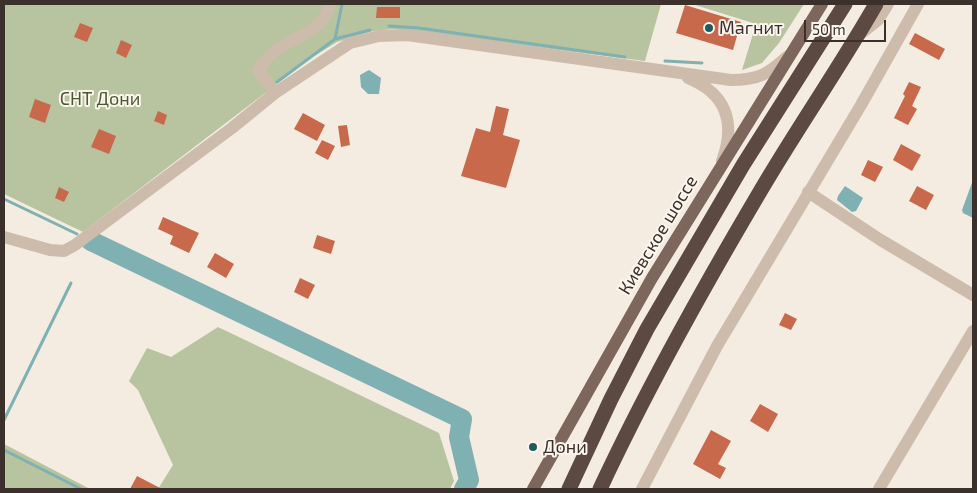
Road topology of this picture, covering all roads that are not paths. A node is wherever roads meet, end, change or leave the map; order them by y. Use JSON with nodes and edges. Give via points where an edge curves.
{"nodes":[{"id":1,"x":330,"y":4,"type":"edge"},
{"id":2,"x":822,"y":4,"type":"edge"},
{"id":3,"x":845,"y":4,"type":"edge"},
{"id":4,"x":876,"y":4,"type":"edge"},
{"id":5,"x":888,"y":4,"type":"edge"},
{"id":6,"x":918,"y":4,"type":"edge"},
{"id":7,"x":858,"y":37,"type":"junction"},
{"id":8,"x":792,"y":52,"type":"junction"},
{"id":9,"x":674,"y":72,"type":"junction"},
{"id":10,"x":276,"y":93,"type":"junction"},
{"id":11,"x":719,"y":170,"type":"junction"},
{"id":12,"x":808,"y":192,"type":"junction"},
{"id":13,"x":4,"y":237,"type":"edge"},
{"id":14,"x":973,"y":295,"type":"edge"},
{"id":15,"x":973,"y":332,"type":"edge"},
{"id":16,"x":618,"y":450,"type":"junction"},
{"id":17,"x":533,"y":489,"type":"edge"},
{"id":18,"x":569,"y":489,"type":"edge"},
{"id":19,"x":600,"y":489,"type":"edge"},
{"id":20,"x":604,"y":489,"type":"edge"},
{"id":21,"x":642,"y":489,"type":"edge"},
{"id":22,"x":879,"y":489,"type":"edge"}],
"edges":[{"from":1,"to":10,"type":"street","via":[[322,23],[279,48],[258,70]]},
{"from":2,"to":8,"type":"main road","name":"Киевское шоссе"},
{"from":3,"to":18,"type":"highway","via":[[743,165],[647,329]]},
{"from":4,"to":7,"type":"highway"},
{"from":5,"to":7,"type":"street","via":[[878,20]]},
{"from":6,"to":12,"type":"street"},
{"from":7,"to":16,"type":"highway","via":[[762,188],[683,322]]},
{"from":8,"to":9,"type":"street","via":[[766,74],[751,79],[731,80]]},
{"from":8,"to":11,"type":"main road","name":"Киевское шоссе"},
{"from":9,"to":10,"type":"street","via":[[407,35],[379,36],[350,43]]},
{"from":9,"to":11,"type":"street","via":[[709,89],[724,110],[729,130]]},
{"from":10,"to":13,"type":"street","via":[[64,251]]},
{"from":11,"to":17,"type":"main road","name":"Киевское шоссе","via":[[648,286]]},
{"from":12,"to":14,"type":"street"},
{"from":12,"to":21,"type":"street","via":[[717,346]]},
{"from":15,"to":22,"type":"street"},
{"from":16,"to":19,"type":"highway"},
{"from":16,"to":20,"type":"main road"}]}
